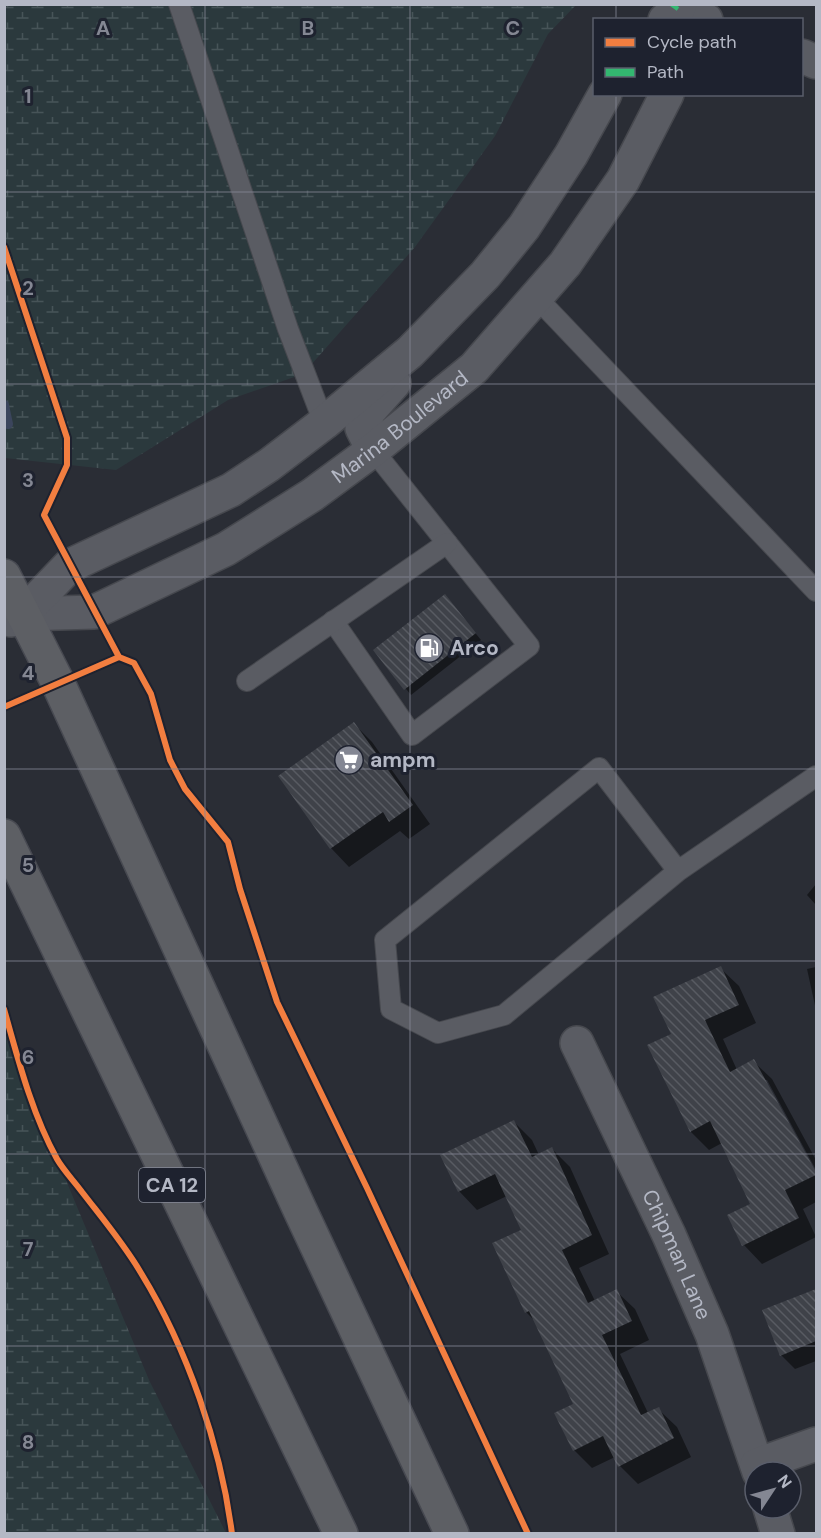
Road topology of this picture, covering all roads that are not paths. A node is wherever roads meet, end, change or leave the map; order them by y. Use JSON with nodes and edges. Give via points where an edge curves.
{"nodes":[{"id":1,"x":179,"y":4,"type":"edge"},
{"id":2,"x":604,"y":96,"type":"edge"},
{"id":3,"x":666,"y":96,"type":"edge"},
{"id":4,"x":536,"y":297,"type":"junction"},
{"id":5,"x":410,"y":352,"type":"junction"},
{"id":6,"x":324,"y":423,"type":"junction"},
{"id":7,"x":373,"y":450,"type":"junction"},
{"id":8,"x":447,"y":543,"type":"junction"},
{"id":9,"x":4,"y":576,"type":"edge"},
{"id":10,"x":816,"y":591,"type":"edge"},
{"id":11,"x":14,"y":618,"type":"edge"},
{"id":12,"x":333,"y":621,"type":"junction"},
{"id":13,"x":247,"y":681,"type":"dead end"},
{"id":14,"x":816,"y":776,"type":"edge"},
{"id":15,"x":4,"y":836,"type":"edge"},
{"id":16,"x":678,"y":872,"type":"junction"},
{"id":17,"x":577,"y":1043,"type":"dead end"},
{"id":18,"x":816,"y":1444,"type":"edge"},
{"id":19,"x":755,"y":1460,"type":"edge"},
{"id":20,"x":779,"y":1460,"type":"edge"},
{"id":21,"x":341,"y":1533,"type":"edge"},
{"id":22,"x":452,"y":1533,"type":"edge"}],
"edges":[{"from":1,"to":6,"type":"lane","via":[[288,329]]},
{"from":2,"to":5,"type":"street","via":[[524,227],[485,275]]},
{"from":3,"to":4,"type":"street","name":"Marina Boulevard","via":[[622,180],[565,264]]},
{"from":4,"to":7,"type":"street","name":"Marina Boulevard","via":[[474,368]]},
{"from":4,"to":10,"type":"lane"},
{"from":5,"to":6,"type":"street"},
{"from":5,"to":7,"type":"street","via":[[396,381],[369,411],[362,428]]},
{"from":6,"to":11,"type":"street","via":[[231,490],[69,566]]},
{"from":7,"to":8,"type":"lane"},
{"from":7,"to":11,"type":"street","name":"Marina Boulevard","via":[[312,495],[226,549],[94,612]]},
{"from":8,"to":12,"type":"lane"},
{"from":8,"to":12,"type":"lane","via":[[529,646],[412,735]]},
{"from":9,"to":11,"type":"highway"},
{"from":11,"to":22,"type":"highway","via":[[58,683]]},
{"from":12,"to":13,"type":"lane"},
{"from":14,"to":16,"type":"lane"},
{"from":15,"to":21,"type":"highway","number":"CA 12"},
{"from":16,"to":16,"type":"lane","via":[[599,768],[385,940],[392,1009],[438,1033],[504,1016]]},
{"from":17,"to":19,"type":"street","name":"Chipman Lane","via":[[712,1334]]},
{"from":18,"to":20,"type":"street"}]}
